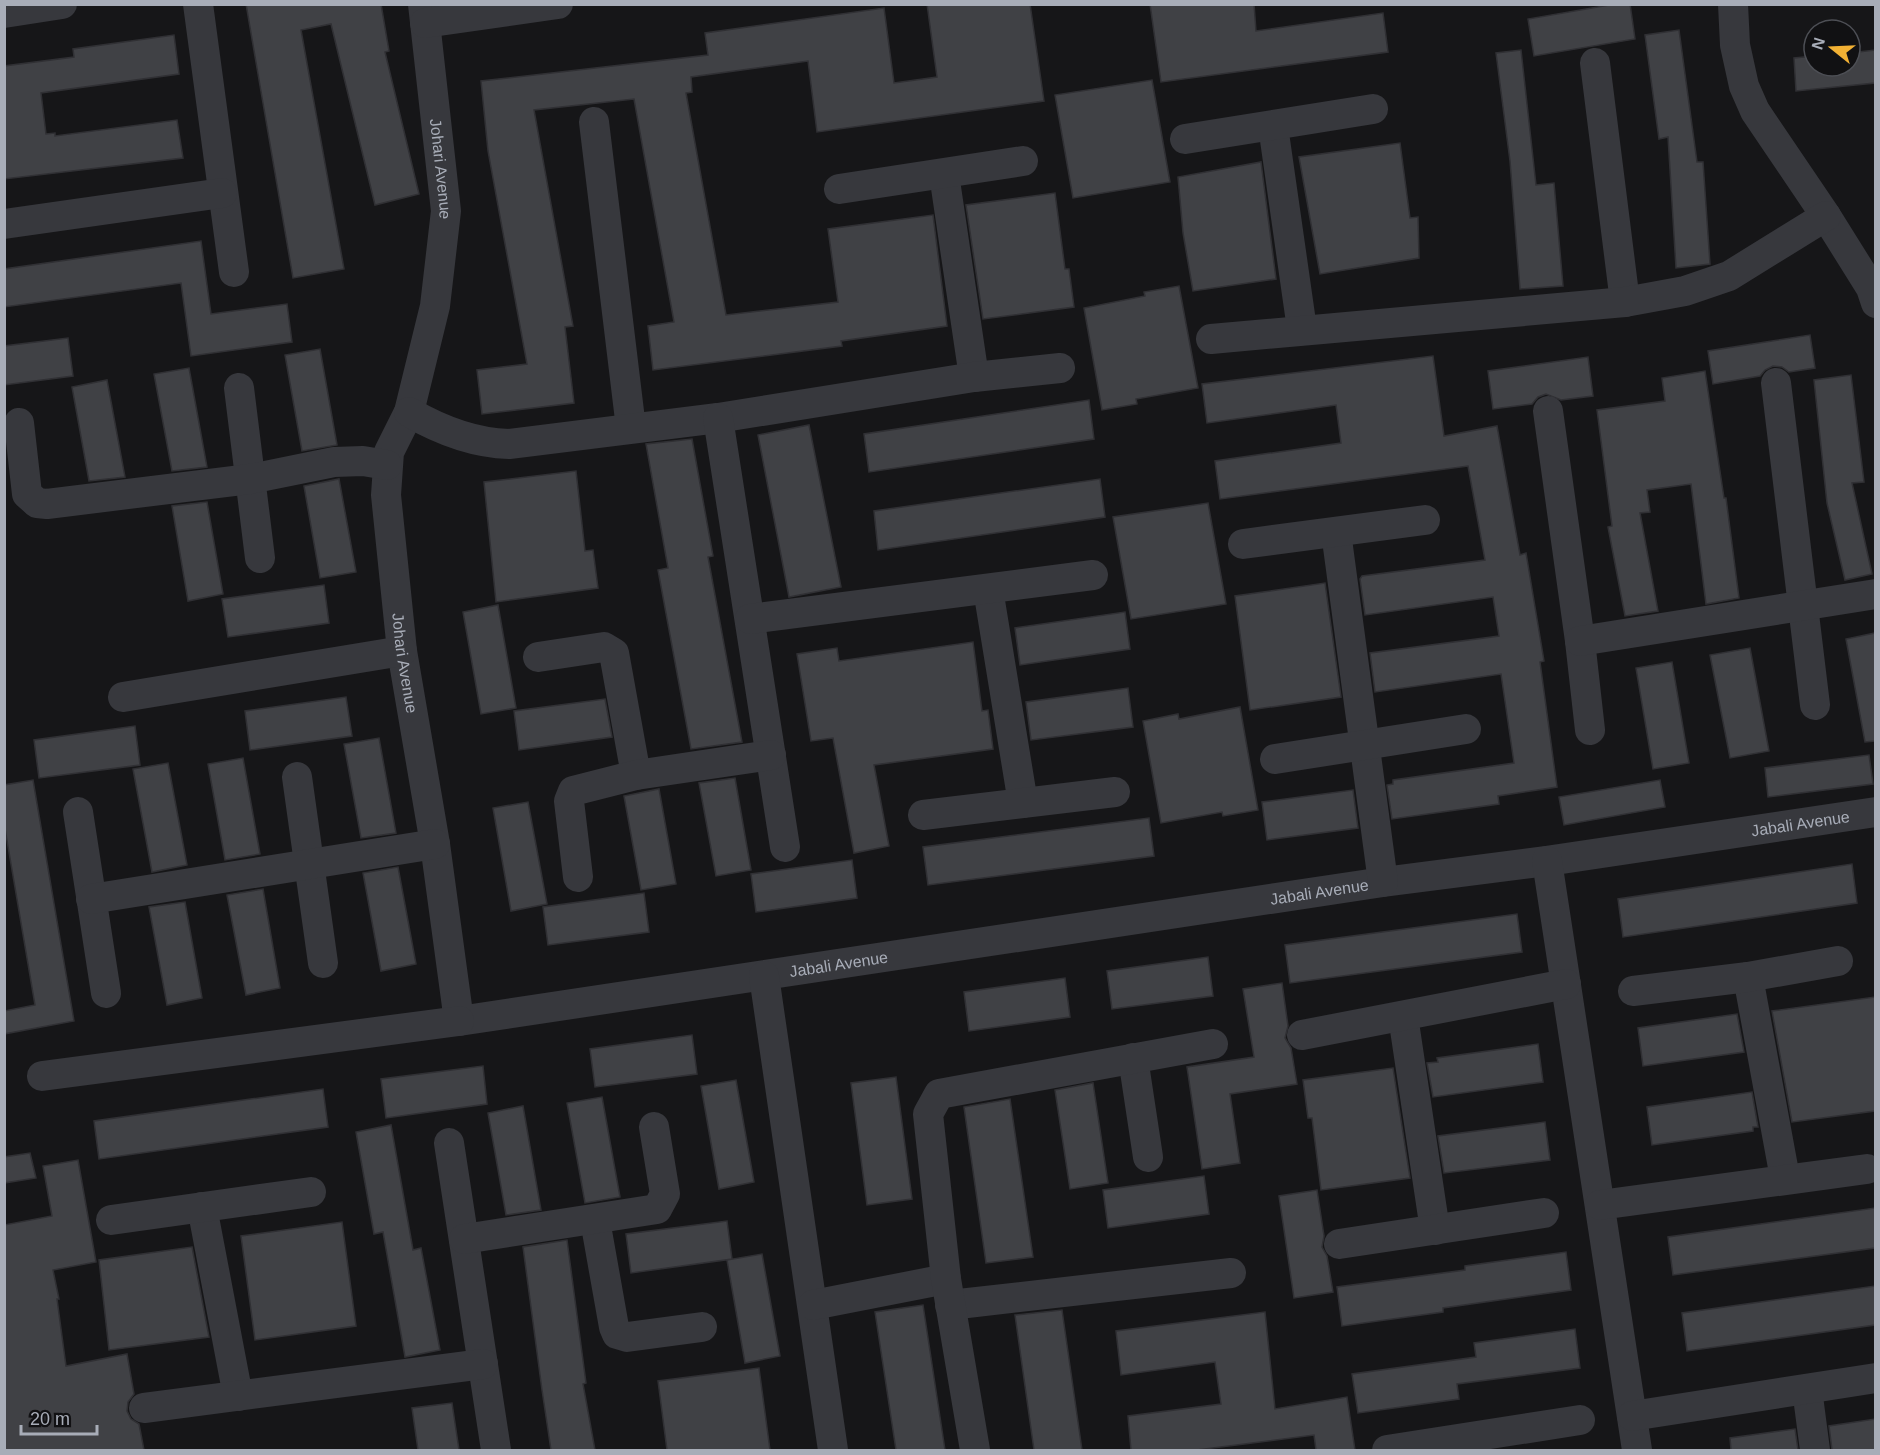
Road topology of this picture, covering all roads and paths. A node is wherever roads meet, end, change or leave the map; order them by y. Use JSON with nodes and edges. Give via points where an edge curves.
{"nodes":[{"id":1,"x":62,"y":4,"type":"edge"},
{"id":2,"x":198,"y":4,"type":"edge"},
{"id":3,"x":558,"y":4,"type":"edge"},
{"id":4,"x":1733,"y":4,"type":"edge"},
{"id":5,"x":4,"y":13,"type":"edge"},
{"id":6,"x":424,"y":14,"type":"edge"},
{"id":7,"x":1595,"y":63,"type":"dead end"},
{"id":8,"x":1373,"y":109,"type":"dead end"},
{"id":9,"x":594,"y":122,"type":"dead end"},
{"id":10,"x":1273,"y":126,"type":"junction"},
{"id":11,"x":1185,"y":139,"type":"dead end"},
{"id":12,"x":1023,"y":161,"type":"dead end"},
{"id":13,"x":944,"y":174,"type":"junction"},
{"id":14,"x":839,"y":189,"type":"dead end"},
{"id":15,"x":222,"y":193,"type":"junction"},
{"id":16,"x":1826,"y":216,"type":"junction"},
{"id":17,"x":4,"y":224,"type":"edge"},
{"id":18,"x":234,"y":272,"type":"dead end"},
{"id":19,"x":1626,"y":302,"type":"junction"},
{"id":20,"x":1875,"y":303,"type":"edge"},
{"id":21,"x":1302,"y":329,"type":"junction"},
{"id":22,"x":1211,"y":339,"type":"dead end"},
{"id":23,"x":1060,"y":368,"type":"dead end"},
{"id":24,"x":974,"y":376,"type":"junction"},
{"id":25,"x":1776,"y":383,"type":"dead end"},
{"id":26,"x":239,"y":388,"type":"dead end"},
{"id":27,"x":1548,"y":411,"type":"dead end"},
{"id":28,"x":409,"y":412,"type":"junction"},
{"id":29,"x":718,"y":418,"type":"junction"},
{"id":30,"x":19,"y":423,"type":"dead end"},
{"id":31,"x":631,"y":428,"type":"junction"},
{"id":32,"x":387,"y":465,"type":"junction"},
{"id":33,"x":250,"y":478,"type":"junction"},
{"id":34,"x":1425,"y":520,"type":"dead end"},
{"id":35,"x":1336,"y":532,"type":"junction"},
{"id":36,"x":1243,"y":543,"type":"dead end"},
{"id":37,"x":260,"y":558,"type":"dead end"},
{"id":38,"x":1093,"y":575,"type":"dead end"},
{"id":39,"x":988,"y":589,"type":"junction"},
{"id":40,"x":1875,"y":594,"type":"edge"},
{"id":41,"x":1801,"y":606,"type":"junction"},
{"id":42,"x":750,"y":619,"type":"junction"},
{"id":43,"x":1580,"y":641,"type":"junction"},
{"id":44,"x":402,"y":651,"type":"junction"},
{"id":45,"x":538,"y":657,"type":"dead end"},
{"id":46,"x":123,"y":697,"type":"dead end"},
{"id":47,"x":1815,"y":705,"type":"dead end"},
{"id":48,"x":1466,"y":729,"type":"dead end"},
{"id":49,"x":1590,"y":730,"type":"dead end"},
{"id":50,"x":1365,"y":745,"type":"junction"},
{"id":51,"x":771,"y":755,"type":"junction"},
{"id":52,"x":1275,"y":759,"type":"dead end"},
{"id":53,"x":636,"y":775,"type":"junction"},
{"id":54,"x":297,"y":777,"type":"dead end"},
{"id":55,"x":1115,"y":792,"type":"dead end"},
{"id":56,"x":1023,"y":803,"type":"junction"},
{"id":57,"x":78,"y":812,"type":"dead end"},
{"id":58,"x":1875,"y":812,"type":"edge"},
{"id":59,"x":923,"y":815,"type":"dead end"},
{"id":60,"x":435,"y":844,"type":"junction"},
{"id":61,"x":785,"y":847,"type":"dead end"},
{"id":62,"x":1547,"y":861,"type":"junction"},
{"id":63,"x":309,"y":864,"type":"junction"},
{"id":64,"x":578,"y":877,"type":"dead end"},
{"id":65,"x":1383,"y":882,"type":"junction"},
{"id":66,"x":92,"y":898,"type":"junction"},
{"id":67,"x":1838,"y":961,"type":"dead end"},
{"id":68,"x":323,"y":963,"type":"dead end"},
{"id":69,"x":764,"y":976,"type":"junction"},
{"id":70,"x":1748,"y":976,"type":"junction"},
{"id":71,"x":1566,"y":984,"type":"junction"},
{"id":72,"x":1633,"y":991,"type":"dead end"},
{"id":73,"x":106,"y":993,"type":"dead end"},
{"id":74,"x":1403,"y":1016,"type":"junction"},
{"id":75,"x":459,"y":1022,"type":"junction"},
{"id":76,"x":1302,"y":1035,"type":"dead end"},
{"id":77,"x":1213,"y":1044,"type":"dead end"},
{"id":78,"x":1133,"y":1058,"type":"junction"},
{"id":79,"x":42,"y":1076,"type":"dead end"},
{"id":80,"x":654,"y":1127,"type":"dead end"},
{"id":81,"x":449,"y":1143,"type":"dead end"},
{"id":82,"x":1148,"y":1157,"type":"dead end"},
{"id":83,"x":1867,"y":1169,"type":"dead end"},
{"id":84,"x":1785,"y":1178,"type":"junction"},
{"id":85,"x":311,"y":1192,"type":"dead end"},
{"id":86,"x":1600,"y":1205,"type":"junction"},
{"id":87,"x":202,"y":1208,"type":"junction"},
{"id":88,"x":1544,"y":1213,"type":"dead end"},
{"id":89,"x":111,"y":1220,"type":"dead end"},
{"id":90,"x":596,"y":1220,"type":"junction"},
{"id":91,"x":1435,"y":1230,"type":"junction"},
{"id":92,"x":464,"y":1239,"type":"junction"},
{"id":93,"x":1339,"y":1244,"type":"dead end"},
{"id":94,"x":1231,"y":1273,"type":"dead end"},
{"id":95,"x":948,"y":1292,"type":"junction"},
{"id":96,"x":813,"y":1305,"type":"junction"},
{"id":97,"x":702,"y":1327,"type":"dead end"},
{"id":98,"x":483,"y":1365,"type":"junction"},
{"id":99,"x":1875,"y":1378,"type":"edge"},
{"id":100,"x":1807,"y":1389,"type":"junction"},
{"id":101,"x":238,"y":1396,"type":"junction"},
{"id":102,"x":144,"y":1408,"type":"dead end"},
{"id":103,"x":1632,"y":1416,"type":"junction"},
{"id":104,"x":1580,"y":1420,"type":"dead end"},
{"id":105,"x":1480,"y":1443,"type":"edge"},
{"id":106,"x":496,"y":1450,"type":"edge"},
{"id":107,"x":833,"y":1450,"type":"edge"},
{"id":108,"x":975,"y":1450,"type":"edge"},
{"id":109,"x":1387,"y":1450,"type":"edge"},
{"id":110,"x":1637,"y":1450,"type":"edge"},
{"id":111,"x":1815,"y":1450,"type":"edge"}],
"edges":[{"from":1,"to":5,"type":"street"},
{"from":2,"to":15,"type":"street"},
{"from":3,"to":6,"type":"street"},
{"from":4,"to":16,"type":"street","via":[[1735,45],[1744,87],[1755,111]]},
{"from":6,"to":28,"type":"street","name":"Johari Avenue","via":[[446,211],[435,306]]},
{"from":7,"to":19,"type":"street"},
{"from":8,"to":10,"type":"street"},
{"from":9,"to":31,"type":"street"},
{"from":10,"to":11,"type":"street"},
{"from":10,"to":21,"type":"street"},
{"from":12,"to":13,"type":"street"},
{"from":13,"to":14,"type":"street"},
{"from":13,"to":24,"type":"street"},
{"from":15,"to":17,"type":"street"},
{"from":15,"to":18,"type":"street"},
{"from":16,"to":19,"type":"street","via":[[1728,276],[1685,291]]},
{"from":16,"to":20,"type":"street","via":[[1871,288]]},
{"from":19,"to":21,"type":"street"},
{"from":21,"to":22,"type":"street"},
{"from":23,"to":24,"type":"street"},
{"from":24,"to":29,"type":"street"},
{"from":25,"to":41,"type":"street"},
{"from":26,"to":33,"type":"street"},
{"from":27,"to":43,"type":"street"},
{"from":28,"to":31,"type":"street","via":[[446,431],[490,443],[509,444]]},
{"from":28,"to":32,"type":"street","name":"Johari Avenue","via":[[389,452]]},
{"from":29,"to":31,"type":"street"},
{"from":29,"to":42,"type":"street"},
{"from":30,"to":33,"type":"street","via":[[27,494],[37,503],[55,505]]},
{"from":32,"to":33,"type":"street","via":[[345,461]]},
{"from":32,"to":44,"type":"street","name":"Johari Avenue","via":[[386,495]]},
{"from":33,"to":37,"type":"street"},
{"from":34,"to":35,"type":"street"},
{"from":35,"to":36,"type":"street"},
{"from":35,"to":50,"type":"street"},
{"from":38,"to":39,"type":"street"},
{"from":39,"to":42,"type":"street"},
{"from":39,"to":56,"type":"street"},
{"from":40,"to":41,"type":"street"},
{"from":41,"to":43,"type":"street"},
{"from":41,"to":47,"type":"street"},
{"from":42,"to":51,"type":"street"},
{"from":43,"to":49,"type":"street"},
{"from":44,"to":46,"type":"street"},
{"from":44,"to":60,"type":"street","name":"Johari Avenue"},
{"from":45,"to":53,"type":"street","via":[[604,647],[614,653]]},
{"from":48,"to":50,"type":"street"},
{"from":50,"to":52,"type":"street"},
{"from":50,"to":65,"type":"street"},
{"from":51,"to":53,"type":"street"},
{"from":51,"to":61,"type":"street"},
{"from":53,"to":64,"type":"street","via":[[573,791],[570,801]]},
{"from":54,"to":63,"type":"street"},
{"from":55,"to":56,"type":"street"},
{"from":56,"to":59,"type":"street"},
{"from":57,"to":66,"type":"street"},
{"from":58,"to":62,"type":"street","name":"Jabali Avenue"},
{"from":60,"to":63,"type":"street"},
{"from":60,"to":75,"type":"street","name":"Johari Avenue"},
{"from":62,"to":65,"type":"street","name":"Jabali Avenue"},
{"from":62,"to":71,"type":"street"},
{"from":63,"to":66,"type":"street"},
{"from":63,"to":68,"type":"street"},
{"from":65,"to":69,"type":"street","name":"Jabali Avenue"},
{"from":66,"to":73,"type":"street"},
{"from":67,"to":70,"type":"street"},
{"from":69,"to":75,"type":"street"},
{"from":69,"to":96,"type":"street"},
{"from":70,"to":72,"type":"street"},
{"from":70,"to":84,"type":"street"},
{"from":71,"to":74,"type":"street"},
{"from":71,"to":86,"type":"street"},
{"from":74,"to":76,"type":"street"},
{"from":74,"to":91,"type":"street"},
{"from":75,"to":79,"type":"street"},
{"from":77,"to":78,"type":"street"},
{"from":78,"to":82,"type":"street"},
{"from":78,"to":95,"type":"street","via":[[939,1094],[928,1114]]},
{"from":80,"to":90,"type":"street","via":[[665,1194],[661,1205]]},
{"from":81,"to":92,"type":"street"},
{"from":83,"to":84,"type":"street"},
{"from":84,"to":86,"type":"street"},
{"from":85,"to":87,"type":"street"},
{"from":86,"to":103,"type":"street"},
{"from":87,"to":89,"type":"street"},
{"from":87,"to":101,"type":"street"},
{"from":88,"to":91,"type":"street"},
{"from":90,"to":92,"type":"street"},
{"from":90,"to":97,"type":"street","via":[[617,1334]]},
{"from":91,"to":93,"type":"street"},
{"from":92,"to":98,"type":"street"},
{"from":94,"to":95,"type":"street"},
{"from":95,"to":96,"type":"street"},
{"from":95,"to":108,"type":"street"},
{"from":96,"to":107,"type":"street"},
{"from":98,"to":101,"type":"street"},
{"from":98,"to":106,"type":"street"},
{"from":99,"to":100,"type":"street"},
{"from":100,"to":103,"type":"street"},
{"from":100,"to":111,"type":"street"},
{"from":101,"to":102,"type":"street"},
{"from":103,"to":110,"type":"street"},
{"from":104,"to":105,"type":"street"},
{"from":105,"to":109,"type":"street"}]}
